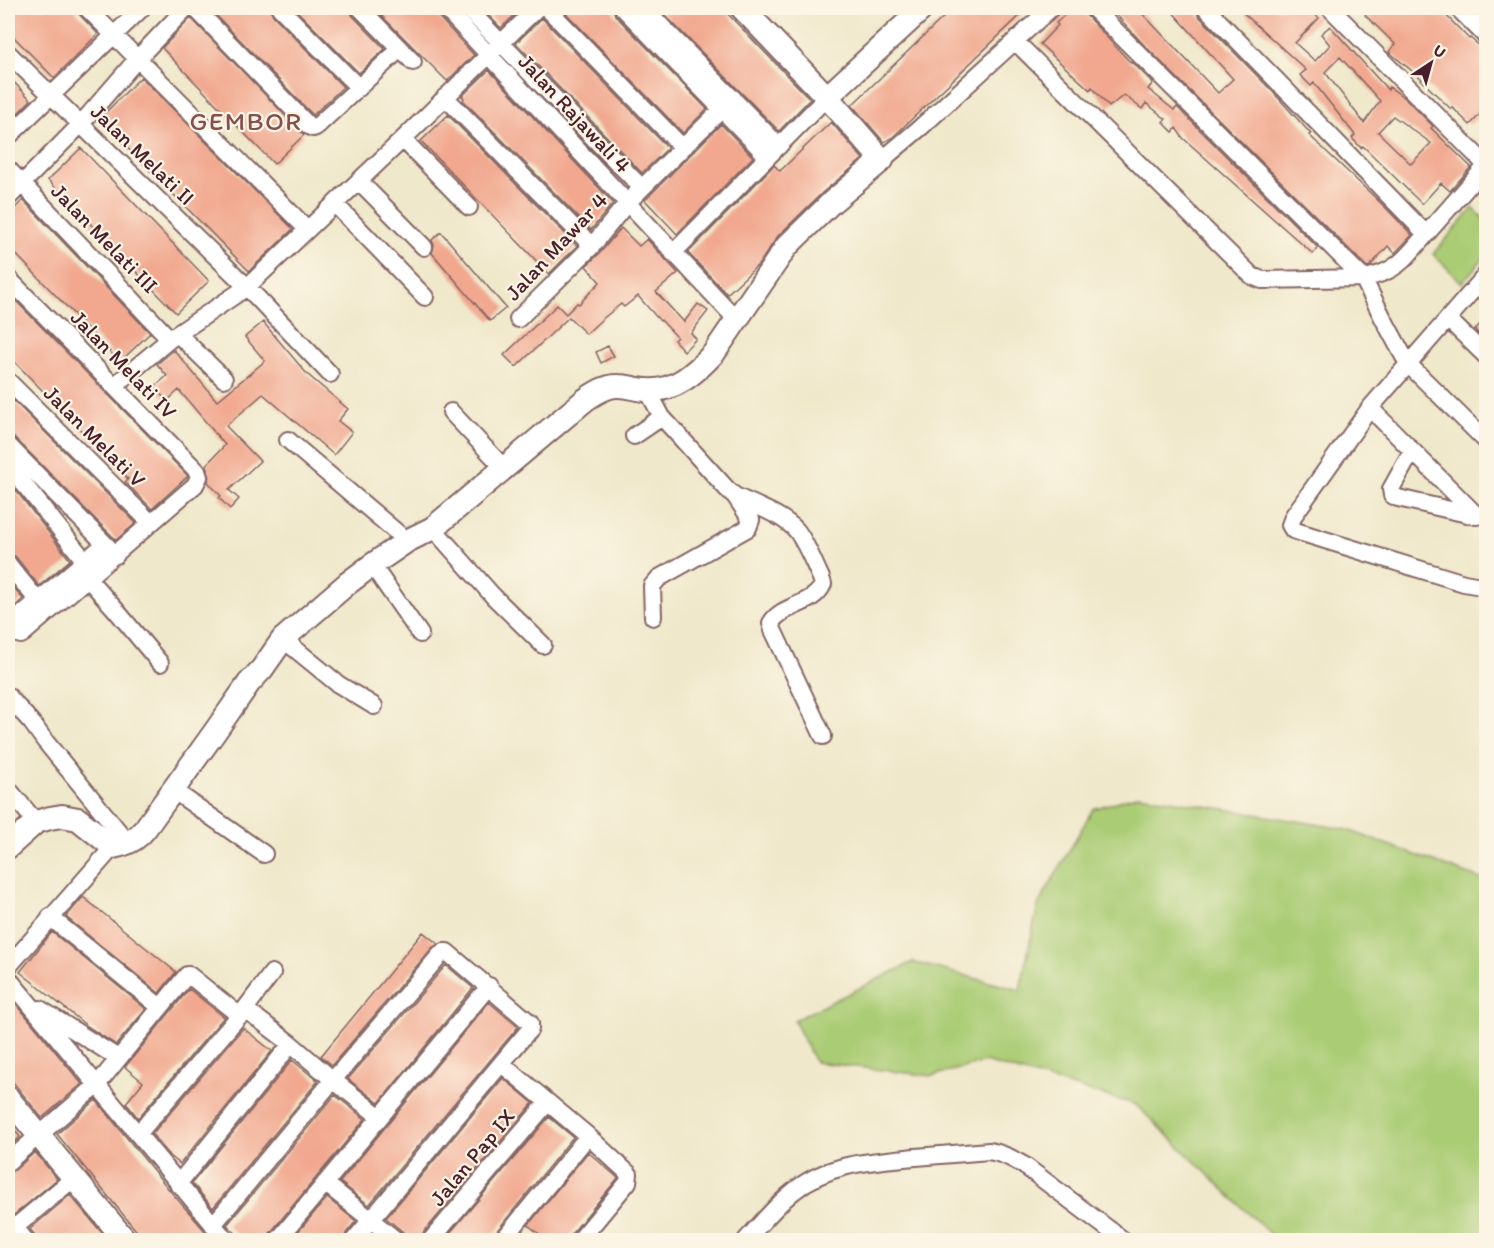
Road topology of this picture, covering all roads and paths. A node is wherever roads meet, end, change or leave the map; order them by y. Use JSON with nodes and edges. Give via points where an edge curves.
{"nodes":[{"id":1,"x":87,"y":8,"type":"edge"},
{"id":2,"x":142,"y":8,"type":"edge"},
{"id":3,"x":186,"y":8,"type":"edge"},
{"id":4,"x":195,"y":8,"type":"edge"},
{"id":5,"x":280,"y":8,"type":"edge"},
{"id":6,"x":360,"y":8,"type":"edge"},
{"id":7,"x":445,"y":8,"type":"edge"},
{"id":8,"x":467,"y":8,"type":"edge"},
{"id":9,"x":537,"y":8,"type":"edge"},
{"id":10,"x":547,"y":8,"type":"edge"},
{"id":11,"x":623,"y":8,"type":"edge"},
{"id":12,"x":644,"y":8,"type":"edge"},
{"id":13,"x":742,"y":8,"type":"edge"},
{"id":14,"x":923,"y":8,"type":"edge"},
{"id":15,"x":1051,"y":8,"type":"edge"},
{"id":16,"x":1093,"y":8,"type":"edge"},
{"id":17,"x":1206,"y":8,"type":"edge"},
{"id":18,"x":1330,"y":8,"type":"edge"},
{"id":19,"x":1462,"y":8,"type":"edge"},
{"id":20,"x":1482,"y":8,"type":"edge"},
{"id":21,"x":1486,"y":12,"type":"edge"},
{"id":22,"x":1486,"y":32,"type":"edge"},
{"id":23,"x":114,"y":35,"type":"junction"},
{"id":24,"x":1015,"y":41,"type":"junction"},
{"id":25,"x":495,"y":48,"type":"junction"},
{"id":26,"x":400,"y":49,"type":"junction"},
{"id":27,"x":8,"y":53,"type":"edge"},
{"id":28,"x":138,"y":58,"type":"junction"},
{"id":29,"x":413,"y":62,"type":"dead end"},
{"id":30,"x":359,"y":88,"type":"junction"},
{"id":31,"x":50,"y":96,"type":"junction"},
{"id":32,"x":445,"y":97,"type":"junction"},
{"id":33,"x":827,"y":97,"type":"junction"},
{"id":34,"x":727,"y":104,"type":"junction"},
{"id":35,"x":80,"y":124,"type":"junction"},
{"id":36,"x":8,"y":137,"type":"edge"},
{"id":37,"x":403,"y":139,"type":"junction"},
{"id":38,"x":682,"y":147,"type":"junction"},
{"id":39,"x":773,"y":151,"type":"junction"},
{"id":40,"x":882,"y":160,"type":"junction"},
{"id":41,"x":1486,"y":166,"type":"edge"},
{"id":42,"x":8,"y":170,"type":"edge"},
{"id":43,"x":359,"y":181,"type":"junction"},
{"id":44,"x":21,"y":183,"type":"junction"},
{"id":45,"x":642,"y":188,"type":"junction"},
{"id":46,"x":8,"y":198,"type":"edge"},
{"id":47,"x":627,"y":203,"type":"junction"},
{"id":48,"x":334,"y":204,"type":"junction"},
{"id":49,"x":469,"y":207,"type":"dead end"},
{"id":50,"x":307,"y":229,"type":"junction"},
{"id":51,"x":1426,"y":234,"type":"junction"},
{"id":52,"x":592,"y":246,"type":"junction"},
{"id":53,"x":424,"y":247,"type":"dead end"},
{"id":54,"x":673,"y":253,"type":"junction"},
{"id":55,"x":1486,"y":275,"type":"edge"},
{"id":56,"x":1364,"y":278,"type":"junction"},
{"id":57,"x":9,"y":283,"type":"edge"},
{"id":58,"x":247,"y":287,"type":"junction"},
{"id":59,"x":424,"y":297,"type":"dead end"},
{"id":60,"x":518,"y":319,"type":"dead end"},
{"id":61,"x":1448,"y":319,"type":"junction"},
{"id":62,"x":737,"y":320,"type":"junction"},
{"id":63,"x":174,"y":336,"type":"junction"},
{"id":64,"x":1486,"y":357,"type":"edge"},
{"id":65,"x":1406,"y":361,"type":"junction"},
{"id":66,"x":330,"y":374,"type":"dead end"},
{"id":67,"x":225,"y":379,"type":"dead end"},
{"id":68,"x":8,"y":381,"type":"edge"},
{"id":69,"x":114,"y":386,"type":"junction"},
{"id":70,"x":648,"y":391,"type":"junction"},
{"id":71,"x":1370,"y":408,"type":"junction"},
{"id":72,"x":450,"y":412,"type":"dead end"},
{"id":73,"x":662,"y":417,"type":"junction"},
{"id":74,"x":634,"y":436,"type":"dead end"},
{"id":75,"x":288,"y":440,"type":"dead end"},
{"id":76,"x":1486,"y":441,"type":"edge"},
{"id":77,"x":8,"y":445,"type":"edge"},
{"id":78,"x":1412,"y":452,"type":"junction"},
{"id":79,"x":8,"y":465,"type":"edge"},
{"id":80,"x":504,"y":468,"type":"junction"},
{"id":81,"x":735,"y":495,"type":"junction"},
{"id":82,"x":1482,"y":519,"type":"edge"},
{"id":83,"x":151,"y":523,"type":"junction"},
{"id":84,"x":433,"y":528,"type":"junction"},
{"id":85,"x":407,"y":541,"type":"junction"},
{"id":86,"x":110,"y":549,"type":"junction"},
{"id":87,"x":8,"y":564,"type":"edge"},
{"id":88,"x":372,"y":565,"type":"junction"},
{"id":89,"x":84,"y":569,"type":"junction"},
{"id":90,"x":1486,"y":586,"type":"edge"},
{"id":91,"x":38,"y":601,"type":"junction"},
{"id":92,"x":653,"y":617,"type":"dead end"},
{"id":93,"x":8,"y":626,"type":"edge"},
{"id":94,"x":8,"y":631,"type":"edge"},
{"id":95,"x":420,"y":634,"type":"dead end"},
{"id":96,"x":284,"y":639,"type":"junction"},
{"id":97,"x":543,"y":645,"type":"dead end"},
{"id":98,"x":160,"y":663,"type":"dead end"},
{"id":99,"x":8,"y":696,"type":"edge"},
{"id":100,"x":374,"y":706,"type":"dead end"},
{"id":101,"x":823,"y":736,"type":"dead end"},
{"id":102,"x":8,"y":789,"type":"edge"},
{"id":103,"x":173,"y":790,"type":"junction"},
{"id":104,"x":36,"y":822,"type":"junction"},
{"id":105,"x":120,"y":845,"type":"junction"},
{"id":106,"x":8,"y":847,"type":"edge"},
{"id":107,"x":264,"y":854,"type":"dead end"},
{"id":108,"x":50,"y":917,"type":"junction"},
{"id":109,"x":8,"y":967,"type":"edge"},
{"id":110,"x":272,"y":973,"type":"dead end"},
{"id":111,"x":8,"y":978,"type":"edge"},
{"id":112,"x":489,"y":986,"type":"junction"},
{"id":113,"x":25,"y":999,"type":"junction"},
{"id":114,"x":160,"y":1007,"type":"junction"},
{"id":115,"x":242,"y":1013,"type":"junction"},
{"id":116,"x":291,"y":1044,"type":"junction"},
{"id":117,"x":118,"y":1058,"type":"junction"},
{"id":118,"x":502,"y":1064,"type":"junction"},
{"id":119,"x":333,"y":1080,"type":"junction"},
{"id":120,"x":97,"y":1085,"type":"junction"},
{"id":121,"x":8,"y":1098,"type":"edge"},
{"id":122,"x":547,"y":1103,"type":"junction"},
{"id":123,"x":380,"y":1117,"type":"junction"},
{"id":124,"x":138,"y":1134,"type":"junction"},
{"id":125,"x":39,"y":1136,"type":"junction"},
{"id":126,"x":588,"y":1137,"type":"junction"},
{"id":127,"x":8,"y":1162,"type":"edge"},
{"id":128,"x":74,"y":1178,"type":"junction"},
{"id":129,"x":178,"y":1184,"type":"junction"},
{"id":130,"x":325,"y":1184,"type":"junction"},
{"id":131,"x":371,"y":1220,"type":"junction"},
{"id":132,"x":213,"y":1225,"type":"junction"},
{"id":133,"x":11,"y":1230,"type":"edge"},
{"id":134,"x":26,"y":1240,"type":"edge"},
{"id":135,"x":125,"y":1240,"type":"edge"},
{"id":136,"x":226,"y":1240,"type":"edge"},
{"id":137,"x":278,"y":1240,"type":"edge"},
{"id":138,"x":354,"y":1240,"type":"edge"},
{"id":139,"x":396,"y":1240,"type":"edge"},
{"id":140,"x":431,"y":1240,"type":"edge"},
{"id":141,"x":503,"y":1240,"type":"edge"},
{"id":142,"x":580,"y":1240,"type":"edge"},
{"id":143,"x":746,"y":1240,"type":"edge"},
{"id":144,"x":1123,"y":1240,"type":"edge"}],
"edges":[{"from":1,"to":23,"type":"street"},
{"from":2,"to":23,"type":"street"},
{"from":3,"to":28,"type":"street"},
{"from":4,"to":30,"type":"street","via":[[313,128]]},
{"from":5,"to":30,"type":"street"},
{"from":6,"to":26,"type":"street"},
{"from":7,"to":25,"type":"street"},
{"from":8,"to":25,"type":"street"},
{"from":9,"to":25,"type":"street"},
{"from":10,"to":38,"type":"street"},
{"from":11,"to":34,"type":"street"},
{"from":12,"to":34,"type":"street"},
{"from":13,"to":33,"type":"street"},
{"from":14,"to":33,"type":"street"},
{"from":15,"to":24,"type":"street"},
{"from":16,"to":56,"type":"street"},
{"from":17,"to":51,"type":"street"},
{"from":18,"to":41,"type":"street"},
{"from":19,"to":22,"type":"street"},
{"from":20,"to":21,"type":"street"},
{"from":23,"to":28,"type":"street"},
{"from":23,"to":31,"type":"street"},
{"from":24,"to":40,"type":"street"},
{"from":24,"to":56,"type":"street","via":[[1251,276],[1267,281]]},
{"from":25,"to":32,"type":"street"},
{"from":25,"to":45,"type":"street"},
{"from":25,"to":47,"type":"street","name":"Jalan Rajawali 4"},
{"from":26,"to":29,"type":"street"},
{"from":26,"to":30,"type":"street"},
{"from":27,"to":31,"type":"street","name":"Jalan Melati II"},
{"from":28,"to":35,"type":"street"},
{"from":28,"to":50,"type":"street"},
{"from":31,"to":35,"type":"street","name":"Jalan Melati II"},
{"from":31,"to":36,"type":"street"},
{"from":32,"to":37,"type":"street"},
{"from":32,"to":52,"type":"street"},
{"from":33,"to":39,"type":"street"},
{"from":33,"to":40,"type":"street"},
{"from":34,"to":38,"type":"street","name":"Jalan Mawar 4"},
{"from":34,"to":39,"type":"street"},
{"from":35,"to":44,"type":"street"},
{"from":35,"to":58,"type":"street","name":"Jalan Melati II"},
{"from":37,"to":43,"type":"street"},
{"from":37,"to":49,"type":"street"},
{"from":38,"to":45,"type":"street","name":"Jalan Mawar 4"},
{"from":39,"to":54,"type":"street"},
{"from":40,"to":62,"type":"street","via":[[787,246]]},
{"from":41,"to":51,"type":"street"},
{"from":42,"to":44,"type":"street","name":"Jalan Melati III"},
{"from":43,"to":48,"type":"street"},
{"from":43,"to":53,"type":"street"},
{"from":44,"to":46,"type":"street"},
{"from":44,"to":63,"type":"street","name":"Jalan Melati III"},
{"from":45,"to":47,"type":"street","name":"Jalan Mawar 4"},
{"from":47,"to":52,"type":"street","name":"Jalan Mawar 4"},
{"from":47,"to":54,"type":"street","name":"Jalan Rajawali 4"},
{"from":48,"to":50,"type":"street"},
{"from":48,"to":59,"type":"street"},
{"from":50,"to":58,"type":"street"},
{"from":51,"to":56,"type":"street","via":[[1400,264]]},
{"from":52,"to":60,"type":"street","name":"Jalan Mawar 4"},
{"from":54,"to":62,"type":"street","name":"Jalan Rajawali 4"},
{"from":55,"to":61,"type":"street"},
{"from":56,"to":65,"type":"street"},
{"from":57,"to":69,"type":"street","name":"Jalan Melati IV"},
{"from":58,"to":63,"type":"street"},
{"from":58,"to":66,"type":"street","name":"Jalan Melati II"},
{"from":61,"to":64,"type":"street"},
{"from":61,"to":65,"type":"street"},
{"from":62,"to":70,"type":"street","via":[[700,368],[669,388]]},
{"from":63,"to":67,"type":"street","name":"Jalan Melati III"},
{"from":63,"to":69,"type":"street"},
{"from":65,"to":71,"type":"street"},
{"from":65,"to":76,"type":"street"},
{"from":68,"to":83,"type":"street","name":"Jalan Melati V"},
{"from":69,"to":83,"type":"street","name":"Jalan Melati IV","via":[[199,477],[195,485]]},
{"from":70,"to":73,"type":"street"},
{"from":70,"to":80,"type":"street","via":[[617,385],[600,391]]},
{"from":71,"to":78,"type":"street"},
{"from":71,"to":90,"type":"street","via":[[1294,515],[1290,525],[1293,530],[1464,583]]},
{"from":72,"to":80,"type":"street"},
{"from":73,"to":74,"type":"street"},
{"from":73,"to":81,"type":"street"},
{"from":75,"to":85,"type":"street"},
{"from":77,"to":86,"type":"street"},
{"from":78,"to":82,"type":"street"},
{"from":78,"to":82,"type":"street","via":[[1390,489],[1392,495]]},
{"from":79,"to":89,"type":"street"},
{"from":80,"to":84,"type":"street"},
{"from":81,"to":92,"type":"street","via":[[750,517],[749,526],[659,578],[652,586]]},
{"from":81,"to":101,"type":"street","via":[[790,524],[821,578],[823,584],[817,594],[771,623]]},
{"from":83,"to":86,"type":"street"},
{"from":84,"to":85,"type":"street"},
{"from":84,"to":97,"type":"street"},
{"from":85,"to":88,"type":"street"},
{"from":86,"to":89,"type":"street"},
{"from":87,"to":91,"type":"street"},
{"from":88,"to":95,"type":"street"},
{"from":88,"to":96,"type":"street"},
{"from":89,"to":91,"type":"street"},
{"from":89,"to":94,"type":"street","via":[[24,633]]},
{"from":89,"to":98,"type":"street"},
{"from":91,"to":93,"type":"street"},
{"from":96,"to":100,"type":"street","via":[[338,684]]},
{"from":96,"to":103,"type":"street"},
{"from":99,"to":105,"type":"street"},
{"from":102,"to":104,"type":"street"},
{"from":103,"to":105,"type":"street","via":[[140,835]]},
{"from":103,"to":107,"type":"street"},
{"from":104,"to":105,"type":"street","via":[[62,816],[78,819]]},
{"from":104,"to":106,"type":"street"},
{"from":105,"to":108,"type":"street"},
{"from":108,"to":109,"type":"street"},
{"from":108,"to":114,"type":"street"},
{"from":110,"to":115,"type":"street"},
{"from":111,"to":113,"type":"street"},
{"from":112,"to":118,"type":"street","via":[[531,1026]]},
{"from":112,"to":119,"type":"street","via":[[450,953],[442,953]]},
{"from":112,"to":123,"type":"street"},
{"from":113,"to":117,"type":"street"},
{"from":113,"to":120,"type":"street"},
{"from":114,"to":115,"type":"street","via":[[188,975]]},
{"from":114,"to":117,"type":"street"},
{"from":115,"to":116,"type":"street"},
{"from":115,"to":124,"type":"street"},
{"from":116,"to":119,"type":"street"},
{"from":116,"to":129,"type":"street"},
{"from":117,"to":120,"type":"street"},
{"from":118,"to":122,"type":"street"},
{"from":118,"to":131,"type":"street"},
{"from":119,"to":123,"type":"street"},
{"from":119,"to":132,"type":"street"},
{"from":120,"to":124,"type":"street"},
{"from":120,"to":125,"type":"street"},
{"from":121,"to":125,"type":"street"},
{"from":122,"to":126,"type":"street"},
{"from":122,"to":140,"type":"street","name":"Jalan Pap IX"},
{"from":123,"to":130,"type":"street"},
{"from":124,"to":129,"type":"street"},
{"from":125,"to":127,"type":"street"},
{"from":125,"to":128,"type":"street"},
{"from":126,"to":141,"type":"street"},
{"from":126,"to":142,"type":"street","via":[[630,1178]]},
{"from":128,"to":133,"type":"street"},
{"from":128,"to":135,"type":"street"},
{"from":129,"to":132,"type":"street"},
{"from":130,"to":131,"type":"street"},
{"from":130,"to":137,"type":"street"},
{"from":131,"to":138,"type":"street"},
{"from":131,"to":139,"type":"street"},
{"from":132,"to":136,"type":"street"},
{"from":133,"to":134,"type":"street"},
{"from":143,"to":144,"type":"street","via":[[794,1191],[826,1172],[875,1161],[989,1151],[1025,1166]]}]}
